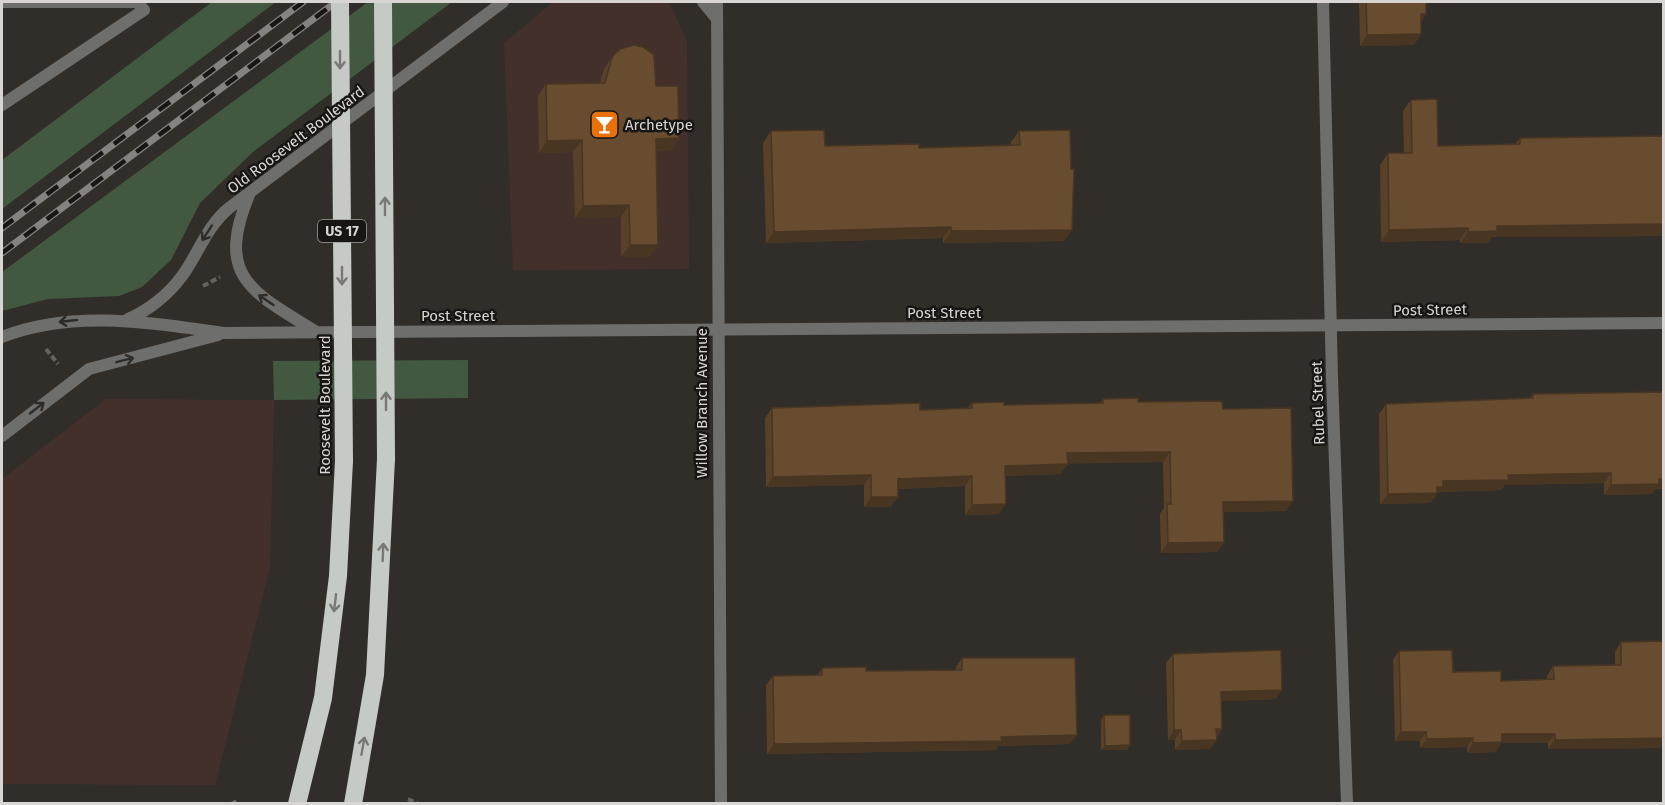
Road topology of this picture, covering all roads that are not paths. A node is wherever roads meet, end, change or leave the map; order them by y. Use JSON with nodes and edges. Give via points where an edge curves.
{"nodes":[{"id":1,"x":2,"y":2,"type":"edge"},
{"id":2,"x":340,"y":2,"type":"edge"},
{"id":3,"x":383,"y":2,"type":"edge"},
{"id":4,"x":503,"y":2,"type":"edge"},
{"id":5,"x":703,"y":2,"type":"edge"},
{"id":6,"x":717,"y":2,"type":"edge"},
{"id":7,"x":1323,"y":2,"type":"edge"},
{"id":8,"x":717,"y":20,"type":"junction"},
{"id":9,"x":2,"y":105,"type":"edge"},
{"id":10,"x":250,"y":194,"type":"junction"},
{"id":11,"x":127,"y":320,"type":"junction"},
{"id":12,"x":1664,"y":323,"type":"edge"},
{"id":13,"x":1331,"y":326,"type":"junction"},
{"id":14,"x":717,"y":329,"type":"junction"},
{"id":15,"x":315,"y":332,"type":"junction"},
{"id":16,"x":225,"y":333,"type":"junction"},
{"id":17,"x":2,"y":336,"type":"edge"},
{"id":18,"x":2,"y":436,"type":"edge"},
{"id":19,"x":297,"y":804,"type":"edge"},
{"id":20,"x":353,"y":804,"type":"edge"},
{"id":21,"x":721,"y":804,"type":"edge"},
{"id":22,"x":1347,"y":804,"type":"edge"}],
"edges":[{"from":1,"to":9,"type":"street","via":[[137,2],[144,10]]},
{"from":2,"to":19,"type":"highway","name":"Roosevelt Boulevard","number":"US 17","one_way":true,"bridge":true,"via":[[344,461],[338,576],[323,698]]},
{"from":20,"to":3,"type":"highway","number":"US 17","one_way":true,"bridge":true,"via":[[375,675],[386,459]]},
{"from":4,"to":10,"type":"street","name":"Old Roosevelt Boulevard"},
{"from":5,"to":8,"type":"street"},
{"from":6,"to":8,"type":"street","name":"Willow Branch Avenue"},
{"from":7,"to":13,"type":"street","name":"Rubel Street"},
{"from":8,"to":14,"type":"street","name":"Willow Branch Avenue"},
{"from":10,"to":11,"type":"street","name":"Old Roosevelt Boulevard","one_way":true,"via":[[213,224],[177,282]]},
{"from":15,"to":10,"type":"street","one_way":true,"via":[[253,291],[238,268],[236,235]]},
{"from":11,"to":16,"type":"street","name":"Post Street"},
{"from":11,"to":17,"type":"street","name":"Post Street","one_way":true,"via":[[65,321]]},
{"from":12,"to":13,"type":"street","name":"Post Street"},
{"from":13,"to":14,"type":"street","name":"Post Street"},
{"from":13,"to":22,"type":"street","name":"Rubel Street"},
{"from":14,"to":15,"type":"street","name":"Post Street"},
{"from":14,"to":21,"type":"street","name":"Willow Branch Avenue"},
{"from":15,"to":16,"type":"street","name":"Post Street"},
{"from":18,"to":16,"type":"street","name":"Post Street","one_way":true,"via":[[68,376]]}]}
